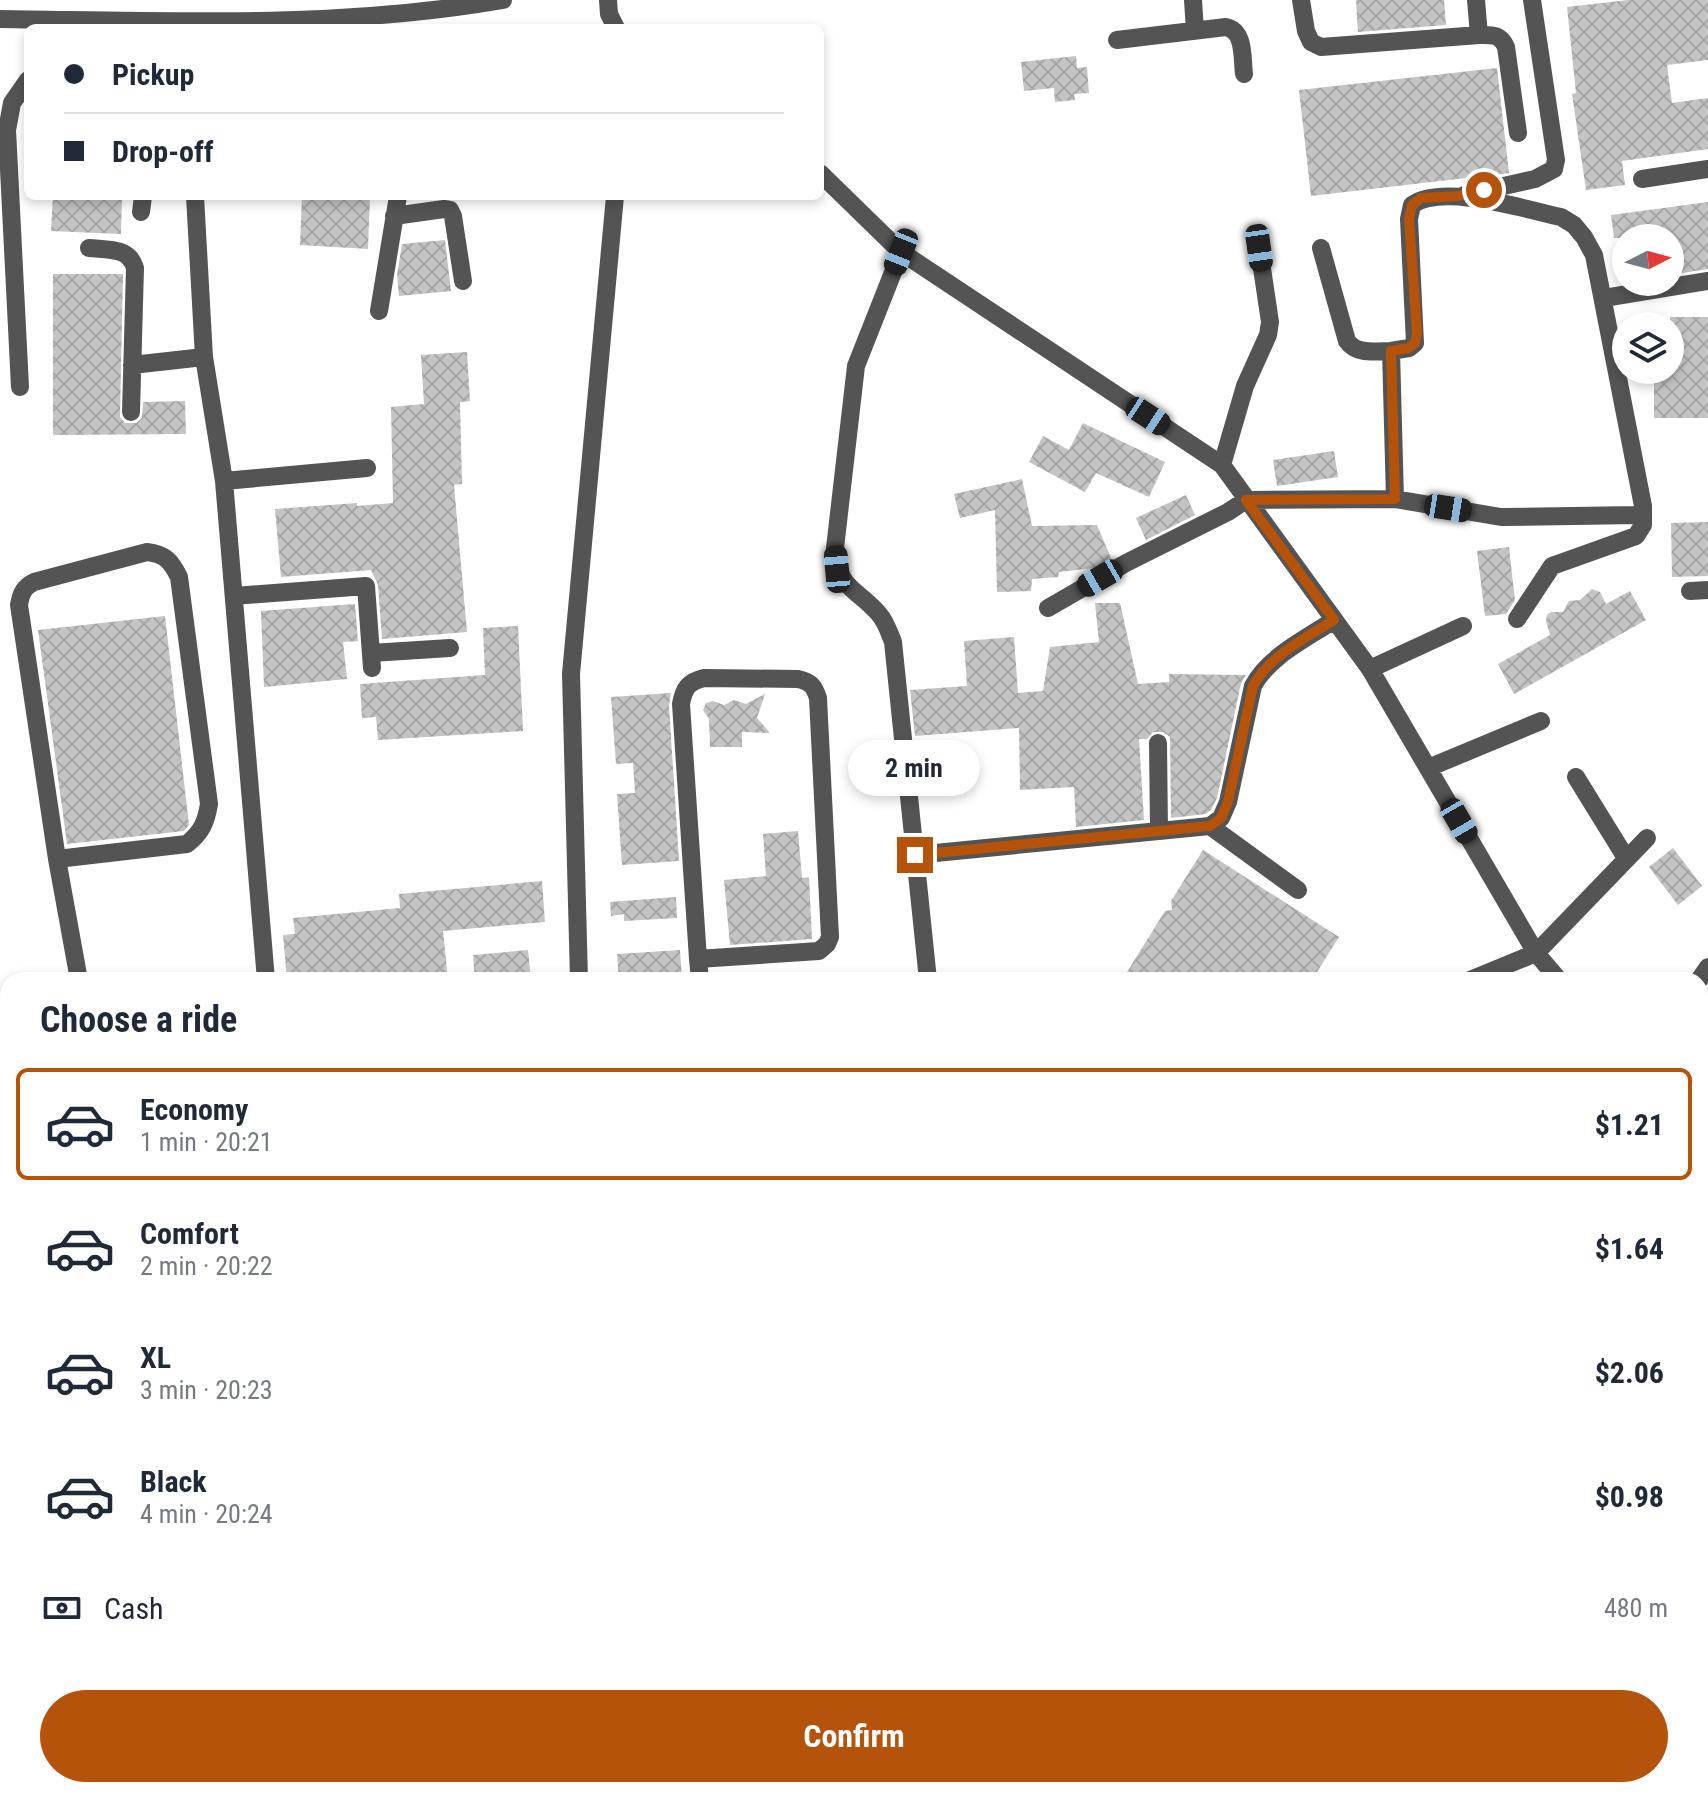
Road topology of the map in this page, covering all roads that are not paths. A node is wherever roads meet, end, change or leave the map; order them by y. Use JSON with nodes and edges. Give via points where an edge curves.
{"nodes":[{"id":1,"x":503,"y":0,"type":"edge"},
{"id":2,"x":608,"y":0,"type":"edge"},
{"id":3,"x":1193,"y":0,"type":"edge"},
{"id":4,"x":1301,"y":0,"type":"edge"},
{"id":5,"x":1476,"y":0,"type":"edge"},
{"id":6,"x":1532,"y":0,"type":"edge"},
{"id":7,"x":0,"y":19,"type":"edge"},
{"id":8,"x":435,"y":20,"type":"edge"},
{"id":9,"x":48,"y":24,"type":"edge"},
{"id":10,"x":182,"y":24,"type":"edge"},
{"id":11,"x":614,"y":24,"type":"edge"},
{"id":12,"x":1195,"y":31,"type":"junction"},
{"id":13,"x":1479,"y":35,"type":"junction"},
{"id":14,"x":1117,"y":40,"type":"dead end"},
{"id":15,"x":1244,"y":74,"type":"dead end"},
{"id":16,"x":24,"y":84,"type":"edge"},
{"id":17,"x":6,"y":103,"type":"edge"},
{"id":18,"x":1518,"y":133,"type":"dead end"},
{"id":19,"x":1708,"y":169,"type":"edge"},
{"id":20,"x":824,"y":177,"type":"edge"},
{"id":21,"x":1642,"y":179,"type":"dead end"},
{"id":22,"x":1458,"y":196,"type":"junction"},
{"id":23,"x":195,"y":200,"type":"edge"},
{"id":24,"x":397,"y":200,"type":"edge"},
{"id":25,"x":615,"y":200,"type":"edge"},
{"id":26,"x":394,"y":216,"type":"junction"},
{"id":27,"x":89,"y":248,"type":"dead end"},
{"id":28,"x":1259,"y":248,"type":"dead end"},
{"id":29,"x":1321,"y":248,"type":"dead end"},
{"id":30,"x":901,"y":252,"type":"junction"},
{"id":31,"x":463,"y":281,"type":"dead end"},
{"id":32,"x":1708,"y":281,"type":"edge"},
{"id":33,"x":1604,"y":298,"type":"junction"},
{"id":34,"x":379,"y":311,"type":"dead end"},
{"id":35,"x":1391,"y":351,"type":"junction"},
{"id":36,"x":204,"y":357,"type":"junction"},
{"id":37,"x":132,"y":365,"type":"junction"},
{"id":38,"x":20,"y":387,"type":"dead end"},
{"id":39,"x":131,"y":412,"type":"dead end"},
{"id":40,"x":1222,"y":465,"type":"junction"},
{"id":41,"x":367,"y":468,"type":"dead end"},
{"id":42,"x":224,"y":481,"type":"junction"},
{"id":43,"x":1395,"y":499,"type":"junction"},
{"id":44,"x":1246,"y":500,"type":"junction"},
{"id":45,"x":1643,"y":512,"type":"junction"},
{"id":46,"x":234,"y":596,"type":"junction"},
{"id":47,"x":1048,"y":608,"type":"dead end"},
{"id":48,"x":1517,"y":619,"type":"dead end"},
{"id":49,"x":1334,"y":620,"type":"junction"},
{"id":50,"x":1463,"y":626,"type":"dead end"},
{"id":51,"x":450,"y":648,"type":"dead end"},
{"id":52,"x":1370,"y":669,"type":"junction"},
{"id":53,"x":1541,"y":721,"type":"dead end"},
{"id":54,"x":1158,"y":743,"type":"dead end"},
{"id":55,"x":1428,"y":768,"type":"junction"},
{"id":56,"x":1576,"y":777,"type":"dead end"},
{"id":57,"x":1210,"y":826,"type":"junction"},
{"id":58,"x":1159,"y":831,"type":"junction"},
{"id":59,"x":1647,"y":838,"type":"dead end"},
{"id":60,"x":915,"y":855,"type":"junction"},
{"id":61,"x":1626,"y":858,"type":"junction"},
{"id":62,"x":57,"y":859,"type":"junction"},
{"id":63,"x":1298,"y":890,"type":"dead end"},
{"id":64,"x":1536,"y":953,"type":"junction"},
{"id":65,"x":698,"y":959,"type":"junction"},
{"id":66,"x":78,"y":972,"type":"edge"},
{"id":67,"x":265,"y":972,"type":"edge"},
{"id":68,"x":579,"y":972,"type":"edge"},
{"id":69,"x":699,"y":972,"type":"edge"},
{"id":70,"x":927,"y":972,"type":"edge"},
{"id":71,"x":1490,"y":972,"type":"edge"},
{"id":72,"x":1552,"y":972,"type":"edge"}],
"edges":[{"from":1,"to":8,"type":"street"},
{"from":2,"to":11,"type":"street"},
{"from":3,"to":12,"type":"street"},
{"from":4,"to":13,"type":"street","via":[[1306,31],[1321,47]]},
{"from":5,"to":13,"type":"street"},
{"from":6,"to":22,"type":"street","via":[[1554,169],[1535,179]]},
{"from":7,"to":9,"type":"street"},
{"from":8,"to":10,"type":"street"},
{"from":9,"to":10,"type":"street"},
{"from":12,"to":14,"type":"street"},
{"from":12,"to":15,"type":"street","via":[[1234,29]]},
{"from":13,"to":18,"type":"street","via":[[1494,35],[1506,47]]},
{"from":16,"to":17,"type":"street"},
{"from":17,"to":38,"type":"street"},
{"from":19,"to":21,"type":"street"},
{"from":20,"to":30,"type":"street"},
{"from":22,"to":33,"type":"street","via":[[1561,217],[1574,225],[1594,255]]},
{"from":22,"to":35,"type":"street","via":[[1421,198],[1412,205],[1415,343]]},
{"from":23,"to":36,"type":"street"},
{"from":24,"to":26,"type":"street"},
{"from":25,"to":68,"type":"street","via":[[571,674]]},
{"from":26,"to":31,"type":"street","via":[[450,210]]},
{"from":26,"to":34,"type":"street"},
{"from":27,"to":37,"type":"street","via":[[126,252],[132,258]]},
{"from":28,"to":40,"type":"street","via":[[1268,335],[1245,386]]},
{"from":29,"to":35,"type":"street","via":[[1347,341],[1359,351]]},
{"from":30,"to":40,"type":"street"},
{"from":30,"to":60,"type":"street","via":[[856,366],[835,548],[845,584],[877,612],[893,642]]},
{"from":32,"to":33,"type":"street"},
{"from":33,"to":45,"type":"street"},
{"from":35,"to":43,"type":"street"},
{"from":36,"to":37,"type":"street"},
{"from":36,"to":42,"type":"street"},
{"from":37,"to":39,"type":"street"},
{"from":40,"to":44,"type":"street"},
{"from":41,"to":42,"type":"street"},
{"from":42,"to":46,"type":"street"},
{"from":43,"to":44,"type":"street"},
{"from":43,"to":45,"type":"street","via":[[1501,517]]},
{"from":44,"to":47,"type":"street"},
{"from":44,"to":49,"type":"street"},
{"from":45,"to":48,"type":"street","via":[[1636,536],[1552,566]]},
{"from":46,"to":51,"type":"street","via":[[366,586],[371,660]]},
{"from":46,"to":67,"type":"street"},
{"from":49,"to":52,"type":"street"},
{"from":49,"to":57,"type":"street","via":[[1260,674],[1228,802]]},
{"from":50,"to":52,"type":"street"},
{"from":52,"to":55,"type":"street"},
{"from":53,"to":55,"type":"street"},
{"from":54,"to":58,"type":"street"},
{"from":55,"to":64,"type":"street"},
{"from":56,"to":61,"type":"street"},
{"from":57,"to":58,"type":"street"},
{"from":57,"to":63,"type":"street"},
{"from":58,"to":60,"type":"street"},
{"from":59,"to":61,"type":"street"},
{"from":60,"to":70,"type":"street"},
{"from":61,"to":64,"type":"street"},
{"from":62,"to":62,"type":"street","via":[[21,595],[34,582],[160,553],[179,577],[209,804],[205,823],[187,844]]},
{"from":62,"to":66,"type":"street"},
{"from":64,"to":71,"type":"street"},
{"from":64,"to":72,"type":"street"},
{"from":65,"to":65,"type":"street","via":[[819,951],[830,937],[818,698],[807,681],[704,678],[683,691]]},
{"from":65,"to":69,"type":"street"}]}
